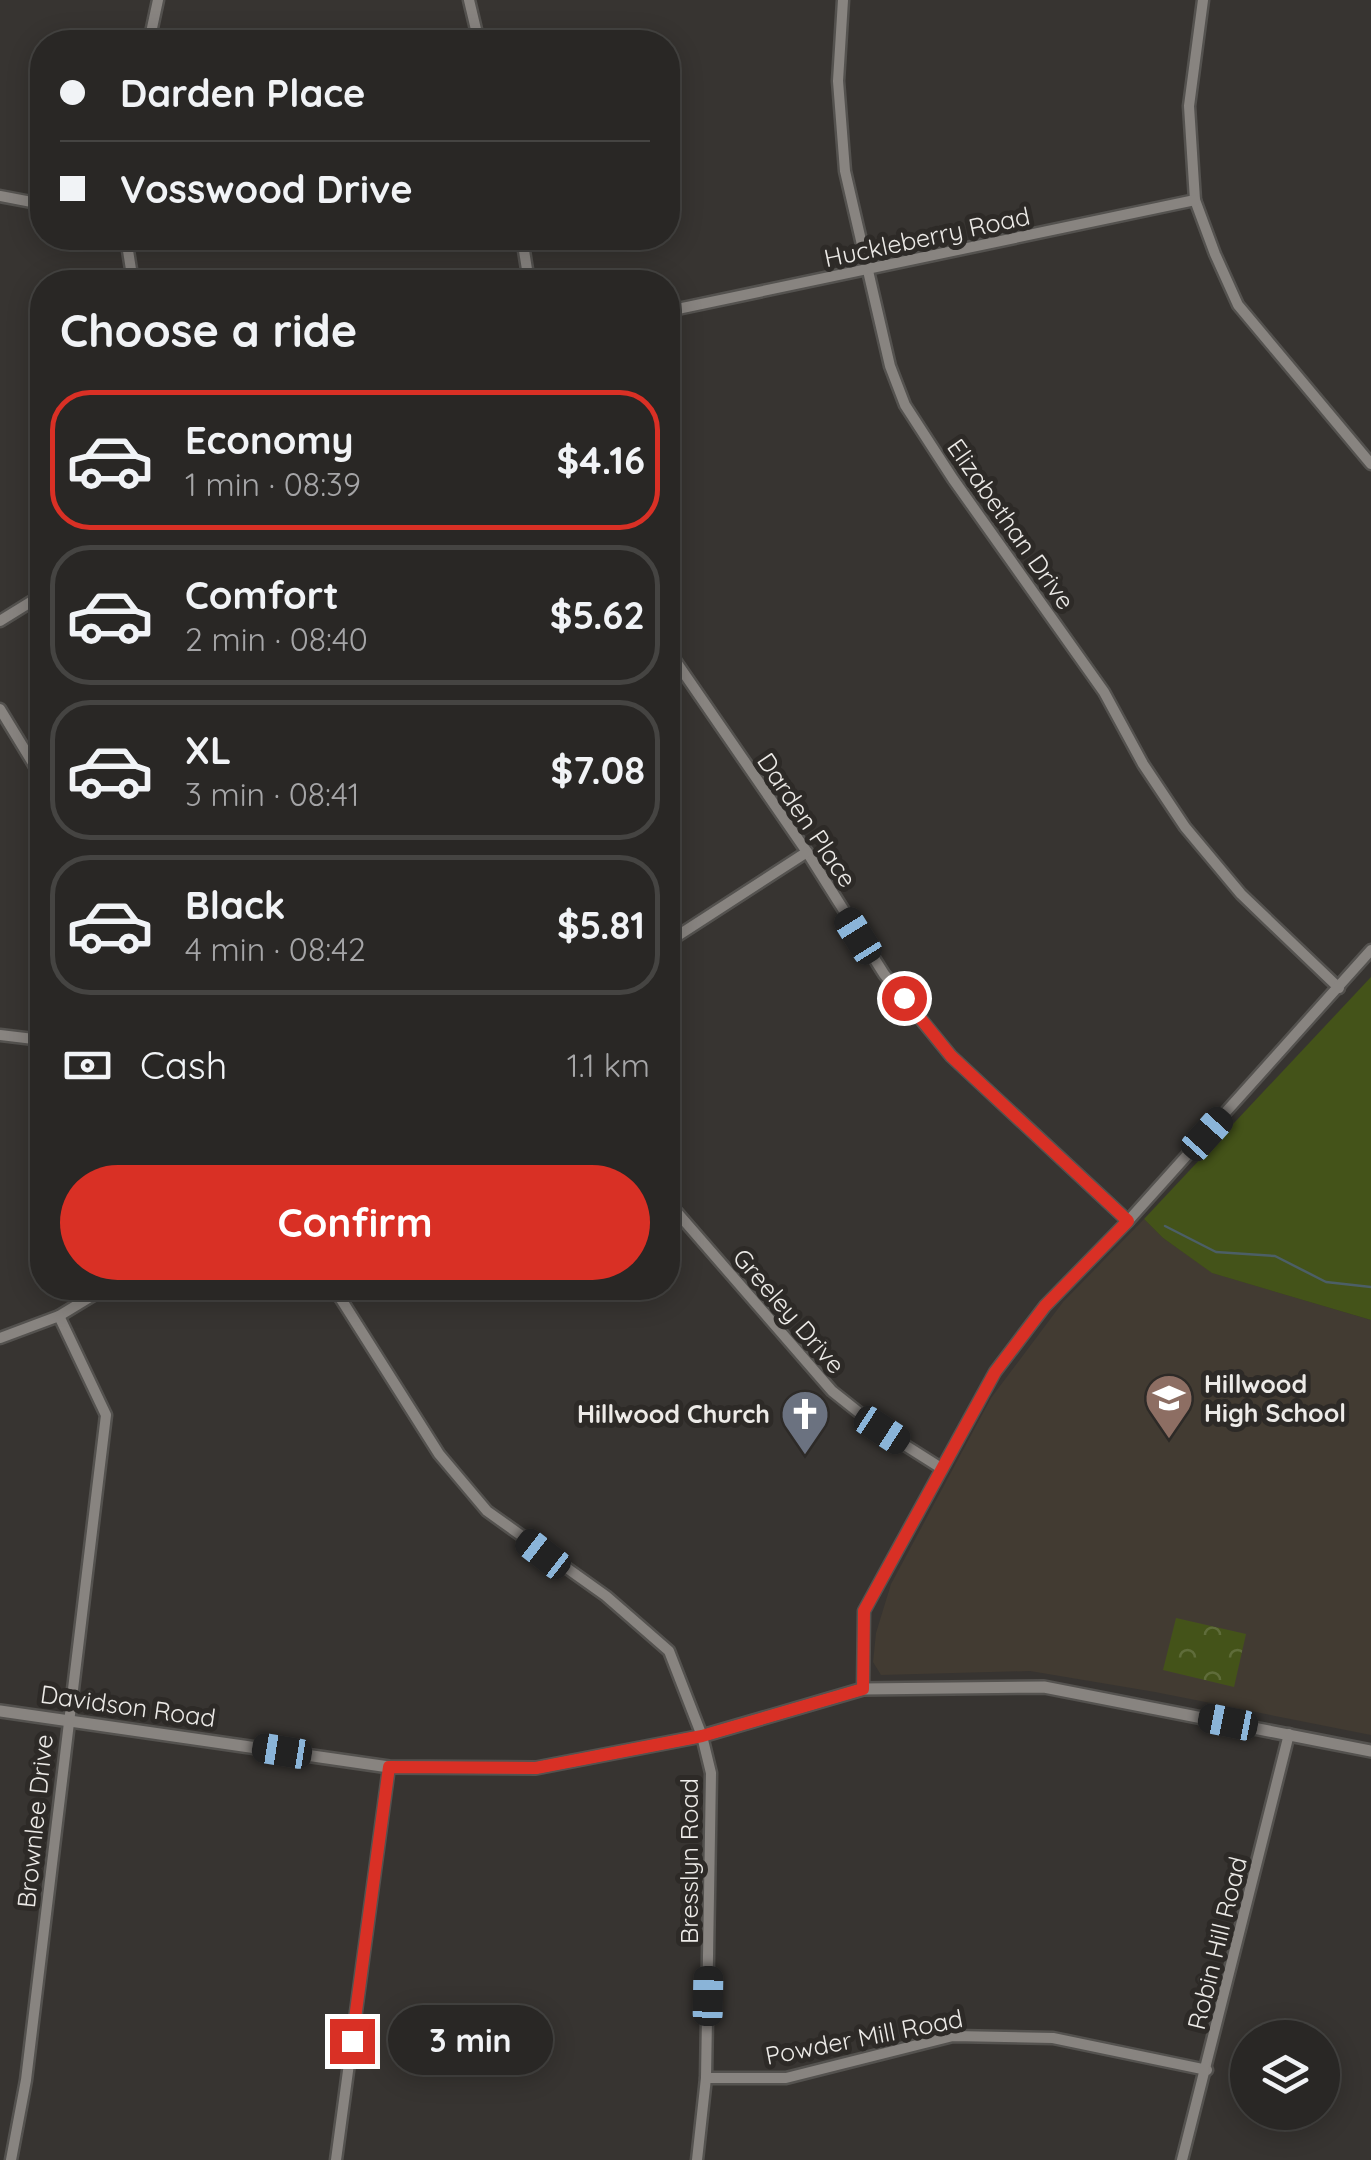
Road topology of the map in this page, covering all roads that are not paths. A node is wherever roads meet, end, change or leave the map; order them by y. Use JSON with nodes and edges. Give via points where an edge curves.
{"nodes":[{"id":1,"x":158,"y":0,"type":"edge"},
{"id":2,"x":470,"y":0,"type":"edge"},
{"id":3,"x":844,"y":0,"type":"edge"},
{"id":4,"x":1203,"y":0,"type":"edge"},
{"id":5,"x":152,"y":30,"type":"edge"},
{"id":6,"x":476,"y":30,"type":"edge"},
{"id":7,"x":0,"y":196,"type":"edge"},
{"id":8,"x":1195,"y":200,"type":"junction"},
{"id":9,"x":30,"y":202,"type":"edge"},
{"id":10,"x":869,"y":270,"type":"junction"},
{"id":11,"x":680,"y":309,"type":"edge"},
{"id":12,"x":1371,"y":464,"type":"edge"},
{"id":13,"x":30,"y":602,"type":"edge"},
{"id":14,"x":0,"y":621,"type":"edge"},
{"id":15,"x":680,"y":667,"type":"edge"},
{"id":16,"x":0,"y":709,"type":"edge"},
{"id":17,"x":30,"y":758,"type":"edge"},
{"id":18,"x":807,"y":852,"type":"junction"},
{"id":19,"x":680,"y":934,"type":"edge"},
{"id":20,"x":1371,"y":950,"type":"edge"},
{"id":21,"x":1339,"y":988,"type":"junction"},
{"id":22,"x":0,"y":1035,"type":"edge"},
{"id":23,"x":30,"y":1039,"type":"edge"},
{"id":24,"x":680,"y":1216,"type":"edge"},
{"id":25,"x":1128,"y":1221,"type":"junction"},
{"id":26,"x":86,"y":1300,"type":"edge"},
{"id":27,"x":342,"y":1300,"type":"edge"},
{"id":28,"x":59,"y":1316,"type":"junction"},
{"id":29,"x":0,"y":1338,"type":"edge"},
{"id":30,"x":941,"y":1468,"type":"junction"},
{"id":31,"x":863,"y":1689,"type":"junction"},
{"id":32,"x":0,"y":1711,"type":"edge"},
{"id":33,"x":67,"y":1720,"type":"junction"},
{"id":34,"x":1289,"y":1734,"type":"junction"},
{"id":35,"x":702,"y":1736,"type":"junction"},
{"id":36,"x":1371,"y":1751,"type":"edge"},
{"id":37,"x":389,"y":1767,"type":"junction"},
{"id":38,"x":1207,"y":2070,"type":"junction"},
{"id":39,"x":706,"y":2078,"type":"junction"},
{"id":40,"x":11,"y":2160,"type":"edge"},
{"id":41,"x":336,"y":2160,"type":"edge"},
{"id":42,"x":697,"y":2160,"type":"edge"},
{"id":43,"x":1182,"y":2160,"type":"edge"}],
"edges":[{"from":1,"to":5,"type":"street"},
{"from":2,"to":6,"type":"street"},
{"from":3,"to":10,"type":"street","name":"Elizabethan Drive","via":[[838,81],[845,171]]},
{"from":4,"to":8,"type":"street","via":[[1189,106]]},
{"from":7,"to":9,"type":"street"},
{"from":8,"to":10,"type":"street","name":"Huckleberry Road"},
{"from":8,"to":12,"type":"street","via":[[1238,306]]},
{"from":10,"to":11,"type":"street","name":"Huckleberry Road"},
{"from":10,"to":21,"type":"street","name":"Elizabethan Drive","via":[[893,376],[952,479],[1104,692],[1185,828],[1241,894]]},
{"from":13,"to":14,"type":"street"},
{"from":15,"to":18,"type":"street","name":"Darden Place"},
{"from":16,"to":17,"type":"street"},
{"from":18,"to":19,"type":"street"},
{"from":18,"to":25,"type":"street","name":"Darden Place","via":[[864,946],[951,1056]]},
{"from":20,"to":21,"type":"street"},
{"from":21,"to":25,"type":"street"},
{"from":22,"to":23,"type":"street"},
{"from":24,"to":30,"type":"street","name":"Greeley Drive","via":[[832,1392]]},
{"from":25,"to":30,"type":"street","via":[[1045,1306],[995,1372]]},
{"from":26,"to":28,"type":"street"},
{"from":27,"to":35,"type":"street","name":"Bresslyn Road","via":[[438,1454],[488,1511],[669,1651]]},
{"from":28,"to":29,"type":"street"},
{"from":28,"to":33,"type":"street","name":"Brownlee Drive","via":[[106,1415]]},
{"from":30,"to":31,"type":"street","via":[[864,1611]]},
{"from":31,"to":34,"type":"street","name":"Davidson Road","via":[[1044,1687]]},
{"from":31,"to":35,"type":"street","name":"Davidson Road"},
{"from":32,"to":33,"type":"street","name":"Davidson Road"},
{"from":33,"to":37,"type":"street","name":"Davidson Road"},
{"from":33,"to":40,"type":"street","name":"Brownlee Drive","via":[[26,2085]]},
{"from":34,"to":36,"type":"street","name":"Davidson Road"},
{"from":34,"to":38,"type":"street","name":"Robin Hill Road"},
{"from":35,"to":37,"type":"street","name":"Davidson Road","via":[[536,1768]]},
{"from":35,"to":39,"type":"street","name":"Bresslyn Road","via":[[712,1773]]},
{"from":37,"to":41,"type":"street"},
{"from":38,"to":39,"type":"street","name":"Powder Mill Road","via":[[1053,2038],[953,2036],[786,2078]]},
{"from":38,"to":43,"type":"street","name":"Robin Hill Road"},
{"from":39,"to":42,"type":"street","name":"Bresslyn Road"}]}
